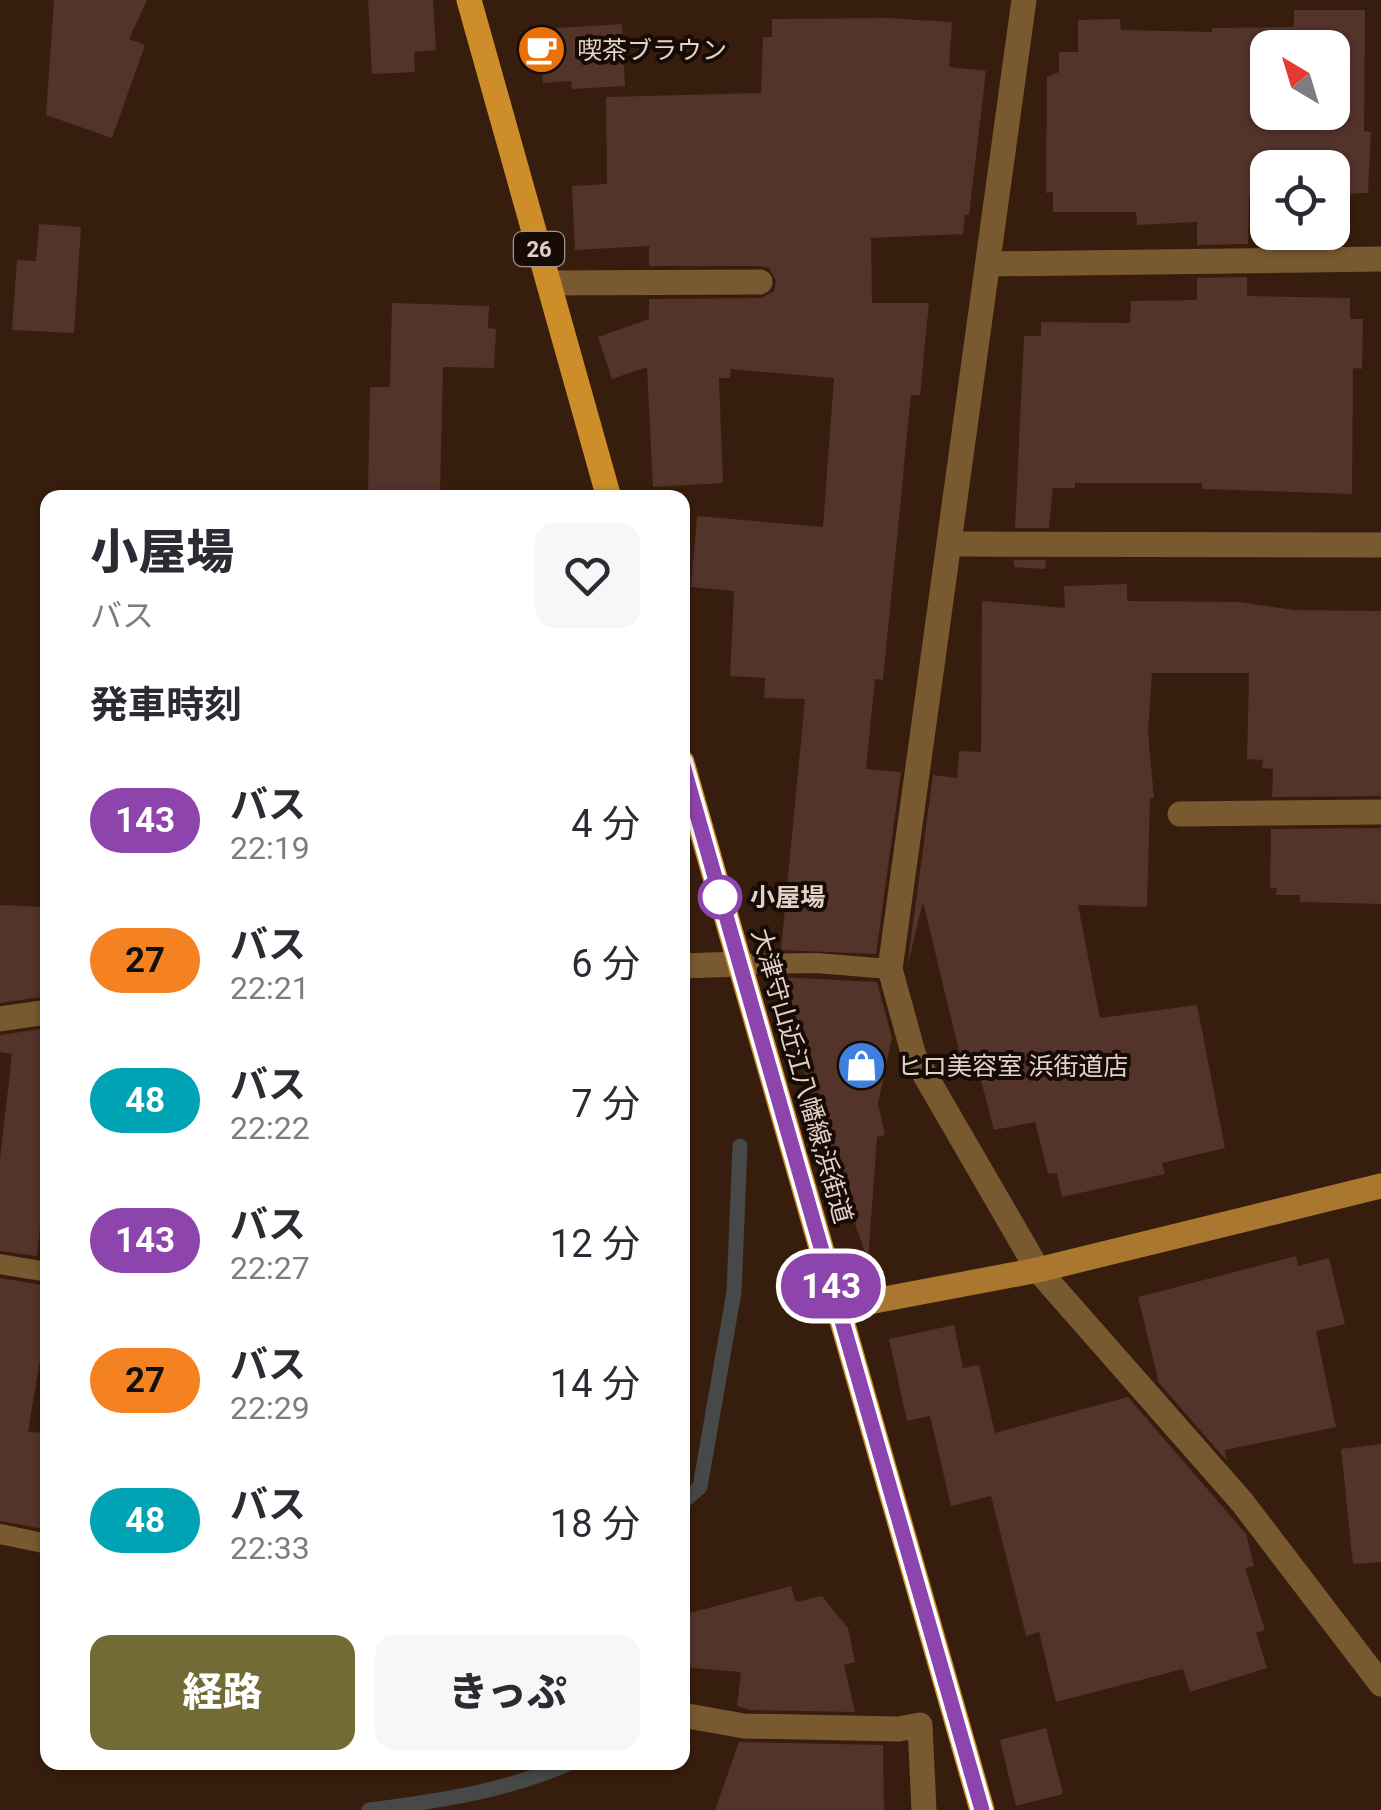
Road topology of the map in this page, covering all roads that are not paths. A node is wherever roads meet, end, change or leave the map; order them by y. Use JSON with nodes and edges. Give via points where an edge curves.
{"nodes":[{"id":1,"x":469,"y":0,"type":"edge"},
{"id":2,"x":1024,"y":0,"type":"edge"},
{"id":3,"x":1381,"y":259,"type":"edge"},
{"id":4,"x":988,"y":264,"type":"junction"},
{"id":5,"x":760,"y":282,"type":"dead end"},
{"id":6,"x":549,"y":283,"type":"junction"},
{"id":7,"x":607,"y":490,"type":"edge"},
{"id":8,"x":950,"y":544,"type":"junction"},
{"id":9,"x":1381,"y":545,"type":"edge"},
{"id":10,"x":690,"y":790,"type":"edge"},
{"id":11,"x":1381,"y":812,"type":"edge"},
{"id":12,"x":1180,"y":814,"type":"dead end"},
{"id":13,"x":739,"y":964,"type":"junction"},
{"id":14,"x":690,"y":966,"type":"edge"},
{"id":15,"x":890,"y":969,"type":"junction"},
{"id":16,"x":40,"y":1013,"type":"edge"},
{"id":17,"x":0,"y":1019,"type":"edge"},
{"id":18,"x":1381,"y":1186,"type":"edge"},
{"id":19,"x":0,"y":1264,"type":"edge"},
{"id":20,"x":1038,"y":1270,"type":"junction"},
{"id":21,"x":40,"y":1271,"type":"edge"},
{"id":22,"x":837,"y":1308,"type":"junction"},
{"id":23,"x":0,"y":1534,"type":"edge"},
{"id":24,"x":40,"y":1542,"type":"edge"},
{"id":25,"x":1381,"y":1684,"type":"edge"},
{"id":26,"x":954,"y":1712,"type":"junction"},
{"id":27,"x":690,"y":1716,"type":"edge"},
{"id":28,"x":920,"y":1725,"type":"junction"},
{"id":29,"x":924,"y":1810,"type":"edge"},
{"id":30,"x":982,"y":1810,"type":"edge"}],
"edges":[{"from":1,"to":6,"type":"main road","number":"26"},
{"from":2,"to":4,"type":"street"},
{"from":3,"to":4,"type":"street"},
{"from":4,"to":8,"type":"street"},
{"from":5,"to":6,"type":"street"},
{"from":6,"to":7,"type":"main road","number":"26"},
{"from":8,"to":9,"type":"street"},
{"from":8,"to":15,"type":"street"},
{"from":10,"to":13,"type":"main road","name":"大津守山近江八幡線;浜街道"},
{"from":11,"to":12,"type":"street"},
{"from":13,"to":14,"type":"street"},
{"from":13,"to":15,"type":"lane"},
{"from":13,"to":22,"type":"main road","name":"大津守山近江八幡線;浜街道"},
{"from":15,"to":20,"type":"street","via":[[914,1056]]},
{"from":16,"to":17,"type":"street"},
{"from":18,"to":20,"type":"street"},
{"from":19,"to":21,"type":"lane"},
{"from":20,"to":22,"type":"street"},
{"from":20,"to":25,"type":"street","via":[[1242,1502]]},
{"from":22,"to":26,"type":"main road","name":"大津守山近江八幡線;浜街道"},
{"from":23,"to":24,"type":"lane"},
{"from":26,"to":28,"type":"street"},
{"from":26,"to":30,"type":"main road","name":"大津守山近江八幡線;浜街道"},
{"from":27,"to":28,"type":"street","via":[[744,1726]]},
{"from":28,"to":29,"type":"street"}]}
